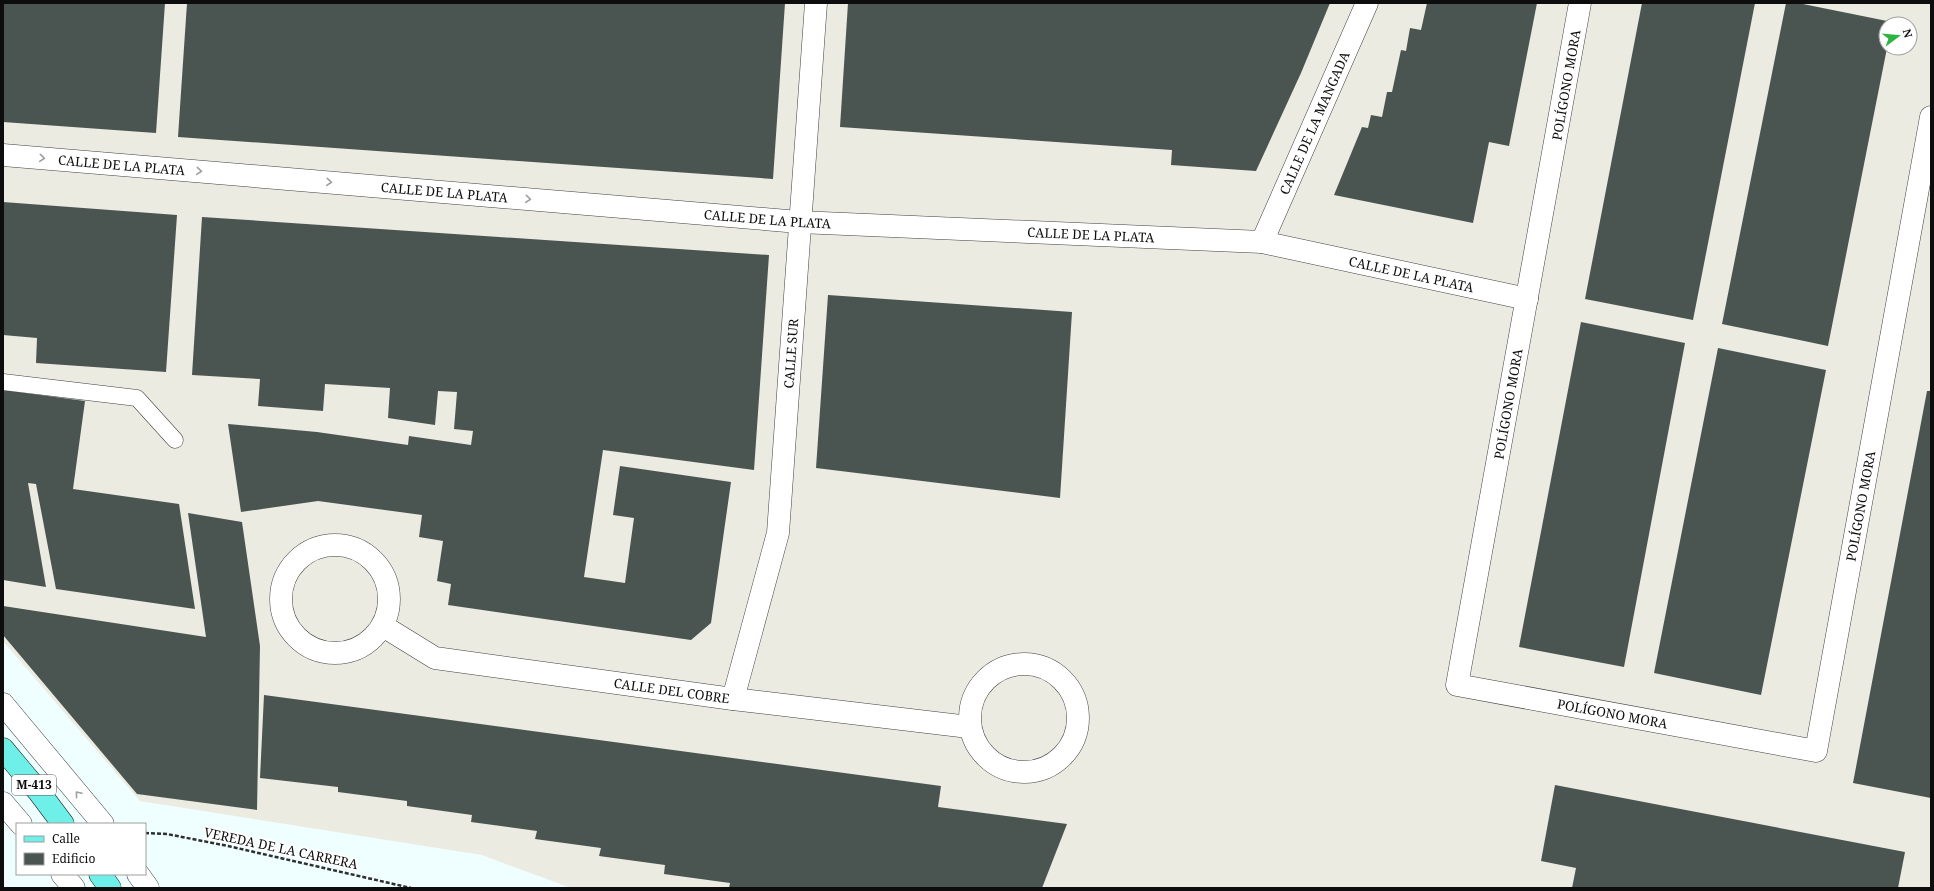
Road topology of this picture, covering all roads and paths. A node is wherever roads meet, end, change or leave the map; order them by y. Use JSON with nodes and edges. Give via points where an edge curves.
{"nodes":[{"id":1,"x":816,"y":3,"type":"edge"},
{"id":2,"x":1367,"y":3,"type":"edge"},
{"id":3,"x":1580,"y":3,"type":"edge"},
{"id":4,"x":1931,"y":117,"type":"edge"},
{"id":5,"x":3,"y":155,"type":"edge"},
{"id":6,"x":799,"y":222,"type":"junction"},
{"id":7,"x":1262,"y":242,"type":"junction"},
{"id":8,"x":1527,"y":299,"type":"junction"},
{"id":9,"x":3,"y":382,"type":"edge"},
{"id":10,"x":175,"y":440,"type":"dead end"},
{"id":11,"x":383,"y":626,"type":"junction"},
{"id":12,"x":733,"y":699,"type":"junction"},
{"id":13,"x":3,"y":704,"type":"edge"},
{"id":14,"x":969,"y":727,"type":"junction"},
{"id":15,"x":3,"y":749,"type":"edge"},
{"id":16,"x":3,"y":803,"type":"edge"},
{"id":17,"x":20,"y":823,"type":"edge"},
{"id":18,"x":62,"y":823,"type":"edge"},
{"id":19,"x":102,"y":823,"type":"edge"},
{"id":20,"x":146,"y":833,"type":"edge"},
{"id":21,"x":63,"y":875,"type":"edge"},
{"id":22,"x":101,"y":875,"type":"edge"},
{"id":23,"x":139,"y":875,"type":"edge"},
{"id":24,"x":74,"y":888,"type":"edge"},
{"id":25,"x":110,"y":888,"type":"edge"},
{"id":26,"x":148,"y":888,"type":"edge"},
{"id":27,"x":411,"y":888,"type":"edge"}],
"edges":[{"from":1,"to":6,"type":"street","name":"CALLE SUR"},
{"from":2,"to":7,"type":"street","name":"CALLE DE LA MANGADA"},
{"from":3,"to":8,"type":"street","name":"POLÍGONO MORA"},
{"from":4,"to":8,"type":"street","name":"POLÍGONO MORA","via":[[1816,751],[1457,685]]},
{"from":5,"to":6,"type":"street","name":"CALLE DE LA PLATA","one_way":true},
{"from":6,"to":7,"type":"street","name":"CALLE DE LA PLATA"},
{"from":6,"to":12,"type":"street","name":"CALLE SUR","via":[[778,534]]},
{"from":7,"to":8,"type":"street","name":"CALLE DE LA PLATA"},
{"from":9,"to":10,"type":"lane","via":[[137,398]]},
{"from":11,"to":11,"type":"street","via":[[390,603],[389,596],[386,578],[372,558],[351,546],[326,544],[304,553],[287,571],[280,595],[284,619],[298,639],[319,652],[343,653],[366,644]]},
{"from":11,"to":12,"type":"street","name":"CALLE DEL COBRE","via":[[435,658]]},
{"from":12,"to":14,"type":"street","name":"CALLE DEL COBRE"},
{"from":19,"to":13,"type":"street","one_way":true},
{"from":14,"to":14,"type":"street","via":[[979,750],[997,767],[1020,773],[1045,770],[1065,756],[1077,734],[1079,709],[1069,686],[1051,670],[1027,663],[1003,667],[983,681],[971,702]]},
{"from":15,"to":18,"type":"main road","number":"M-413"},
{"from":16,"to":17,"type":"street"},
{"from":20,"to":27,"type":"path","name":"VEREDA DE LA CARRERA","via":[[167,834],[228,846]]},
{"from":21,"to":24,"type":"street"},
{"from":22,"to":25,"type":"main road"},
{"from":23,"to":26,"type":"street"}]}
